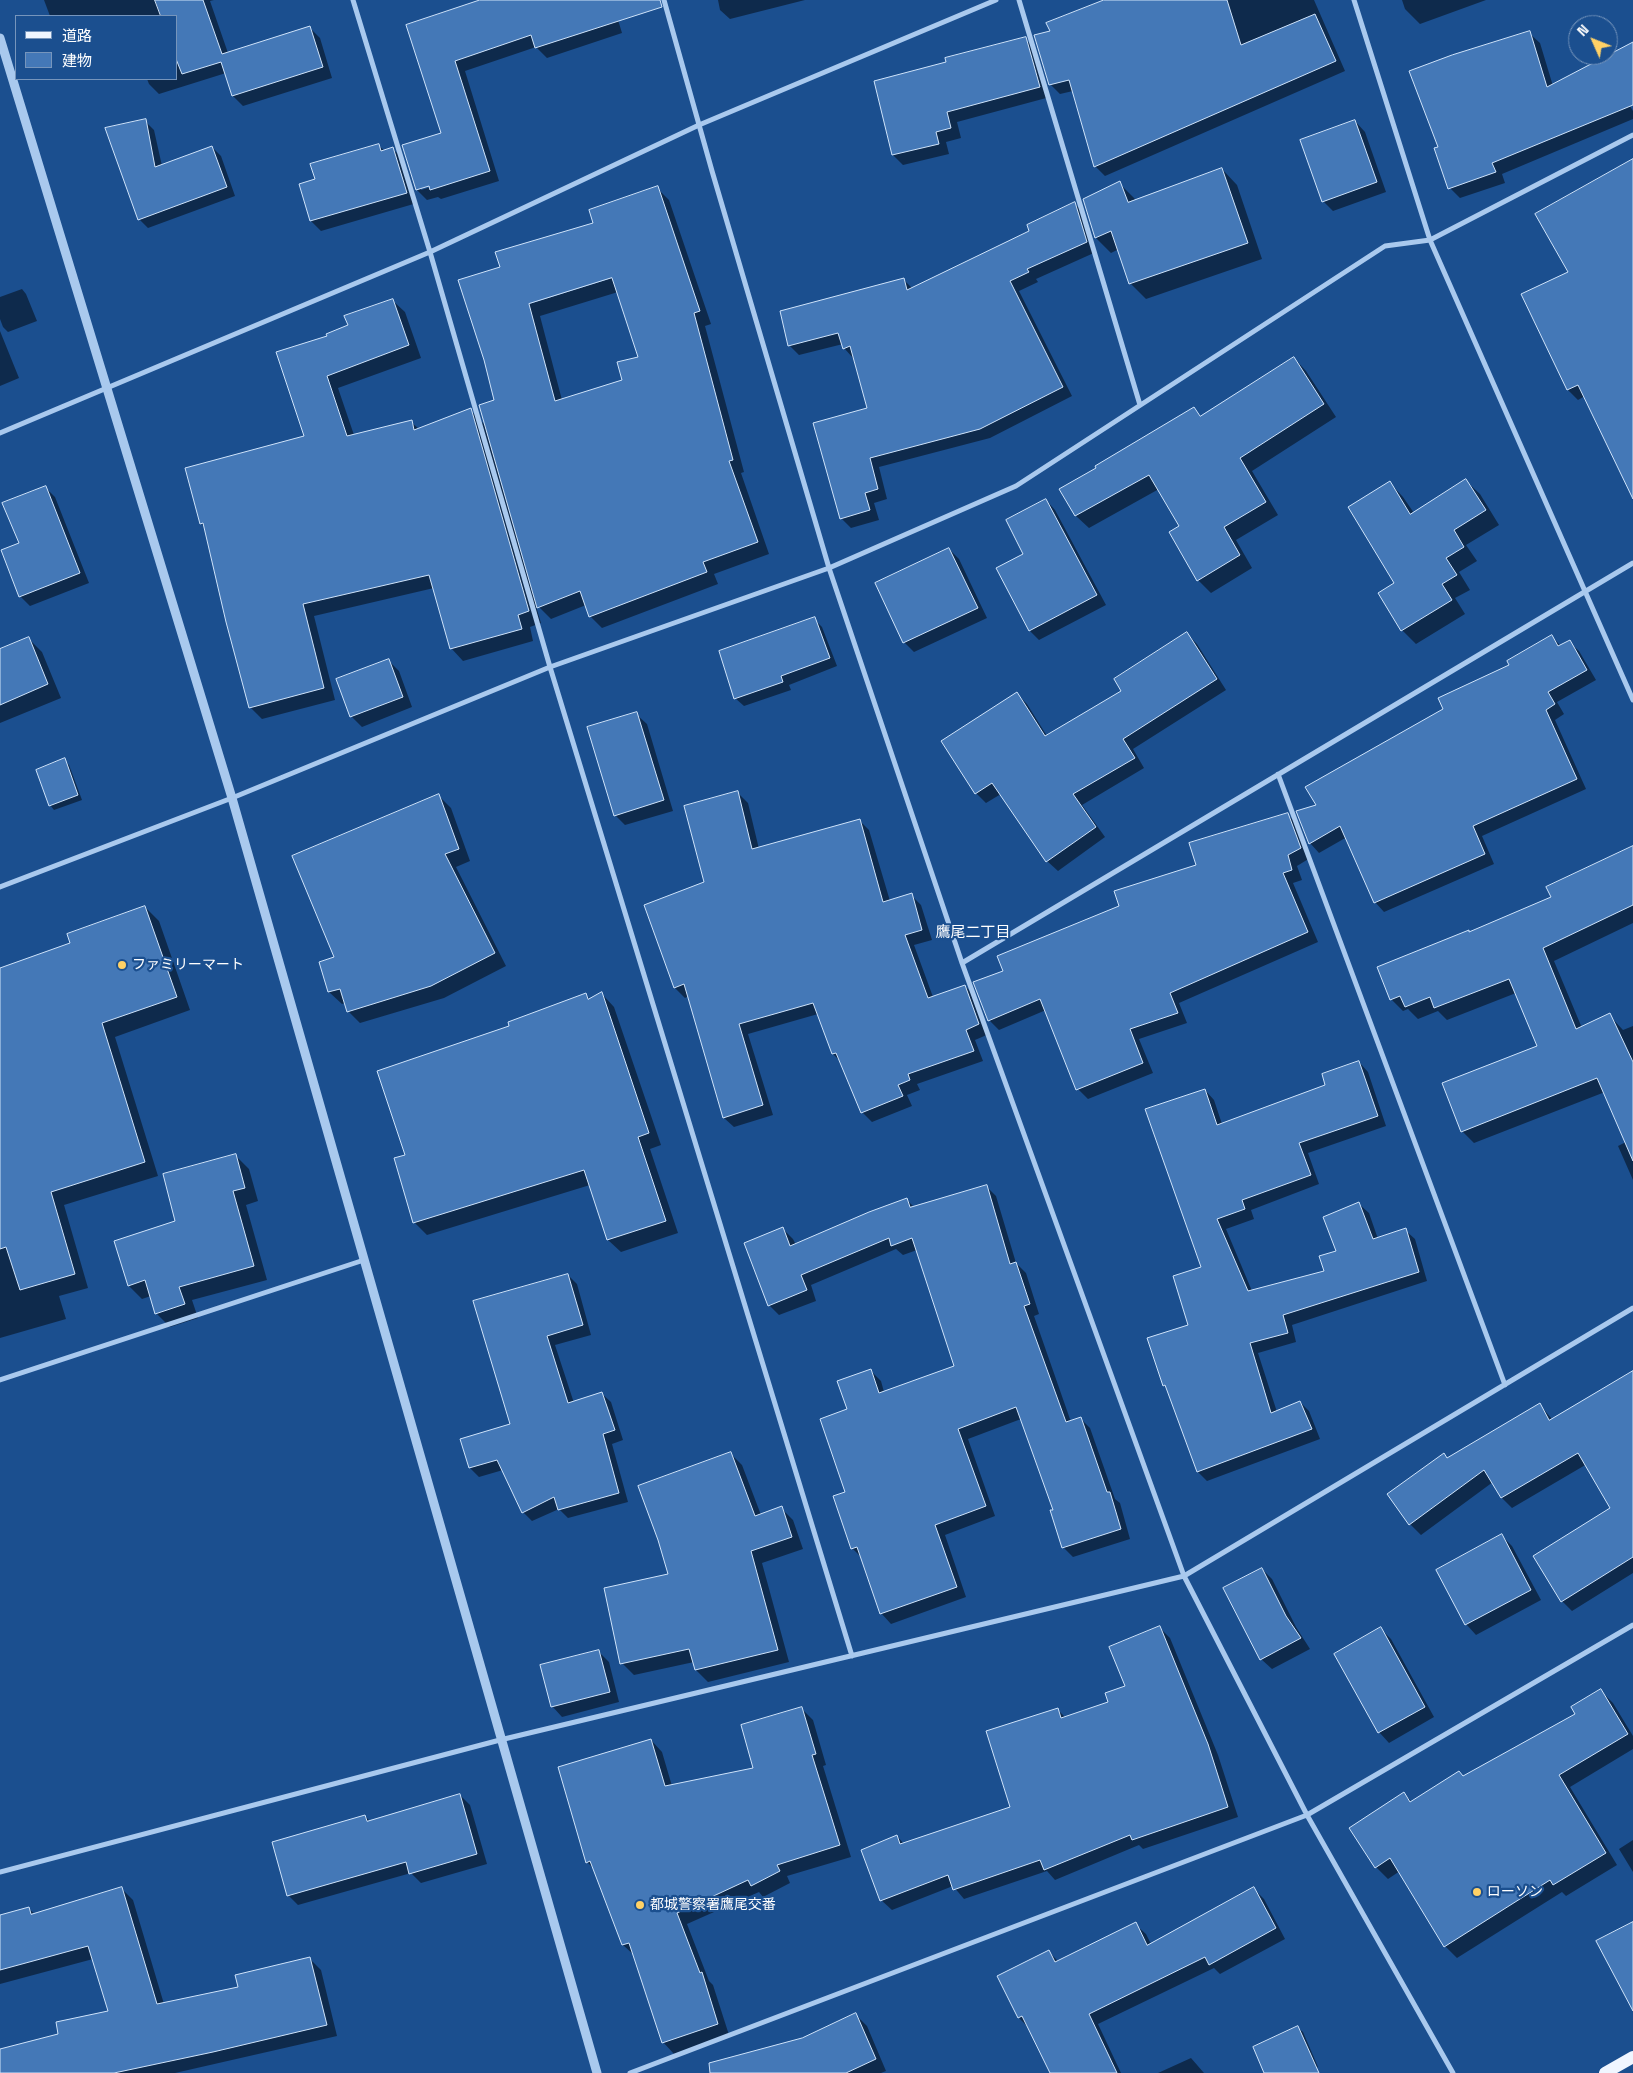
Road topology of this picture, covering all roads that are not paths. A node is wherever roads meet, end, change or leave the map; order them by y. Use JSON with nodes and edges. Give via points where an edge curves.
{"nodes":[{"id":1,"x":353,"y":0,"type":"edge"},
{"id":2,"x":664,"y":0,"type":"edge"},
{"id":3,"x":996,"y":0,"type":"edge"},
{"id":4,"x":1019,"y":0,"type":"edge"},
{"id":5,"x":1354,"y":0,"type":"edge"},
{"id":6,"x":0,"y":38,"type":"edge"},
{"id":7,"x":699,"y":125,"type":"junction"},
{"id":8,"x":1633,"y":135,"type":"edge"},
{"id":9,"x":1430,"y":240,"type":"junction"},
{"id":10,"x":430,"y":252,"type":"junction"},
{"id":11,"x":108,"y":388,"type":"junction"},
{"id":12,"x":1140,"y":405,"type":"junction"},
{"id":13,"x":0,"y":433,"type":"edge"},
{"id":14,"x":1633,"y":563,"type":"edge"},
{"id":15,"x":829,"y":568,"type":"junction"},
{"id":16,"x":1584,"y":591,"type":"junction"},
{"id":17,"x":550,"y":667,"type":"junction"},
{"id":18,"x":1633,"y":700,"type":"edge"},
{"id":19,"x":1278,"y":774,"type":"junction"},
{"id":20,"x":232,"y":798,"type":"junction"},
{"id":21,"x":0,"y":887,"type":"edge"},
{"id":22,"x":962,"y":963,"type":"junction"},
{"id":23,"x":364,"y":1260,"type":"junction"},
{"id":24,"x":1633,"y":1308,"type":"edge"},
{"id":25,"x":0,"y":1380,"type":"edge"},
{"id":26,"x":1505,"y":1385,"type":"junction"},
{"id":27,"x":1184,"y":1576,"type":"junction"},
{"id":28,"x":1633,"y":1625,"type":"edge"},
{"id":29,"x":852,"y":1656,"type":"junction"},
{"id":30,"x":500,"y":1740,"type":"junction"},
{"id":31,"x":1307,"y":1815,"type":"junction"},
{"id":32,"x":0,"y":1872,"type":"edge"},
{"id":33,"x":1633,"y":2058,"type":"edge"},
{"id":34,"x":596,"y":2073,"type":"edge"},
{"id":35,"x":630,"y":2073,"type":"edge"},
{"id":36,"x":1453,"y":2073,"type":"edge"},
{"id":37,"x":1605,"y":2073,"type":"edge"}],
"edges":[{"from":1,"to":10,"type":"street"},
{"from":2,"to":7,"type":"street"},
{"from":3,"to":7,"type":"street"},
{"from":4,"to":12,"type":"street"},
{"from":5,"to":9,"type":"street"},
{"from":6,"to":11,"type":"street"},
{"from":7,"to":10,"type":"street"},
{"from":7,"to":15,"type":"street"},
{"from":8,"to":9,"type":"street"},
{"from":9,"to":12,"type":"street","via":[[1385,246]]},
{"from":9,"to":16,"type":"street"},
{"from":10,"to":11,"type":"street"},
{"from":10,"to":17,"type":"street"},
{"from":11,"to":13,"type":"street"},
{"from":11,"to":20,"type":"street"},
{"from":12,"to":15,"type":"street","via":[[1016,486]]},
{"from":14,"to":16,"type":"street"},
{"from":15,"to":17,"type":"street"},
{"from":15,"to":22,"type":"street"},
{"from":16,"to":18,"type":"street"},
{"from":16,"to":19,"type":"street"},
{"from":17,"to":20,"type":"street"},
{"from":17,"to":29,"type":"street"},
{"from":19,"to":22,"type":"street"},
{"from":19,"to":26,"type":"street"},
{"from":20,"to":21,"type":"street"},
{"from":20,"to":23,"type":"street"},
{"from":22,"to":27,"type":"street"},
{"from":23,"to":25,"type":"street"},
{"from":23,"to":30,"type":"street"},
{"from":24,"to":26,"type":"street"},
{"from":26,"to":27,"type":"street"},
{"from":27,"to":29,"type":"street"},
{"from":27,"to":31,"type":"street"},
{"from":28,"to":31,"type":"street"},
{"from":29,"to":30,"type":"street"},
{"from":30,"to":32,"type":"street"},
{"from":30,"to":34,"type":"street"},
{"from":31,"to":35,"type":"street"},
{"from":31,"to":36,"type":"street"},
{"from":33,"to":37,"type":"main road"}]}
